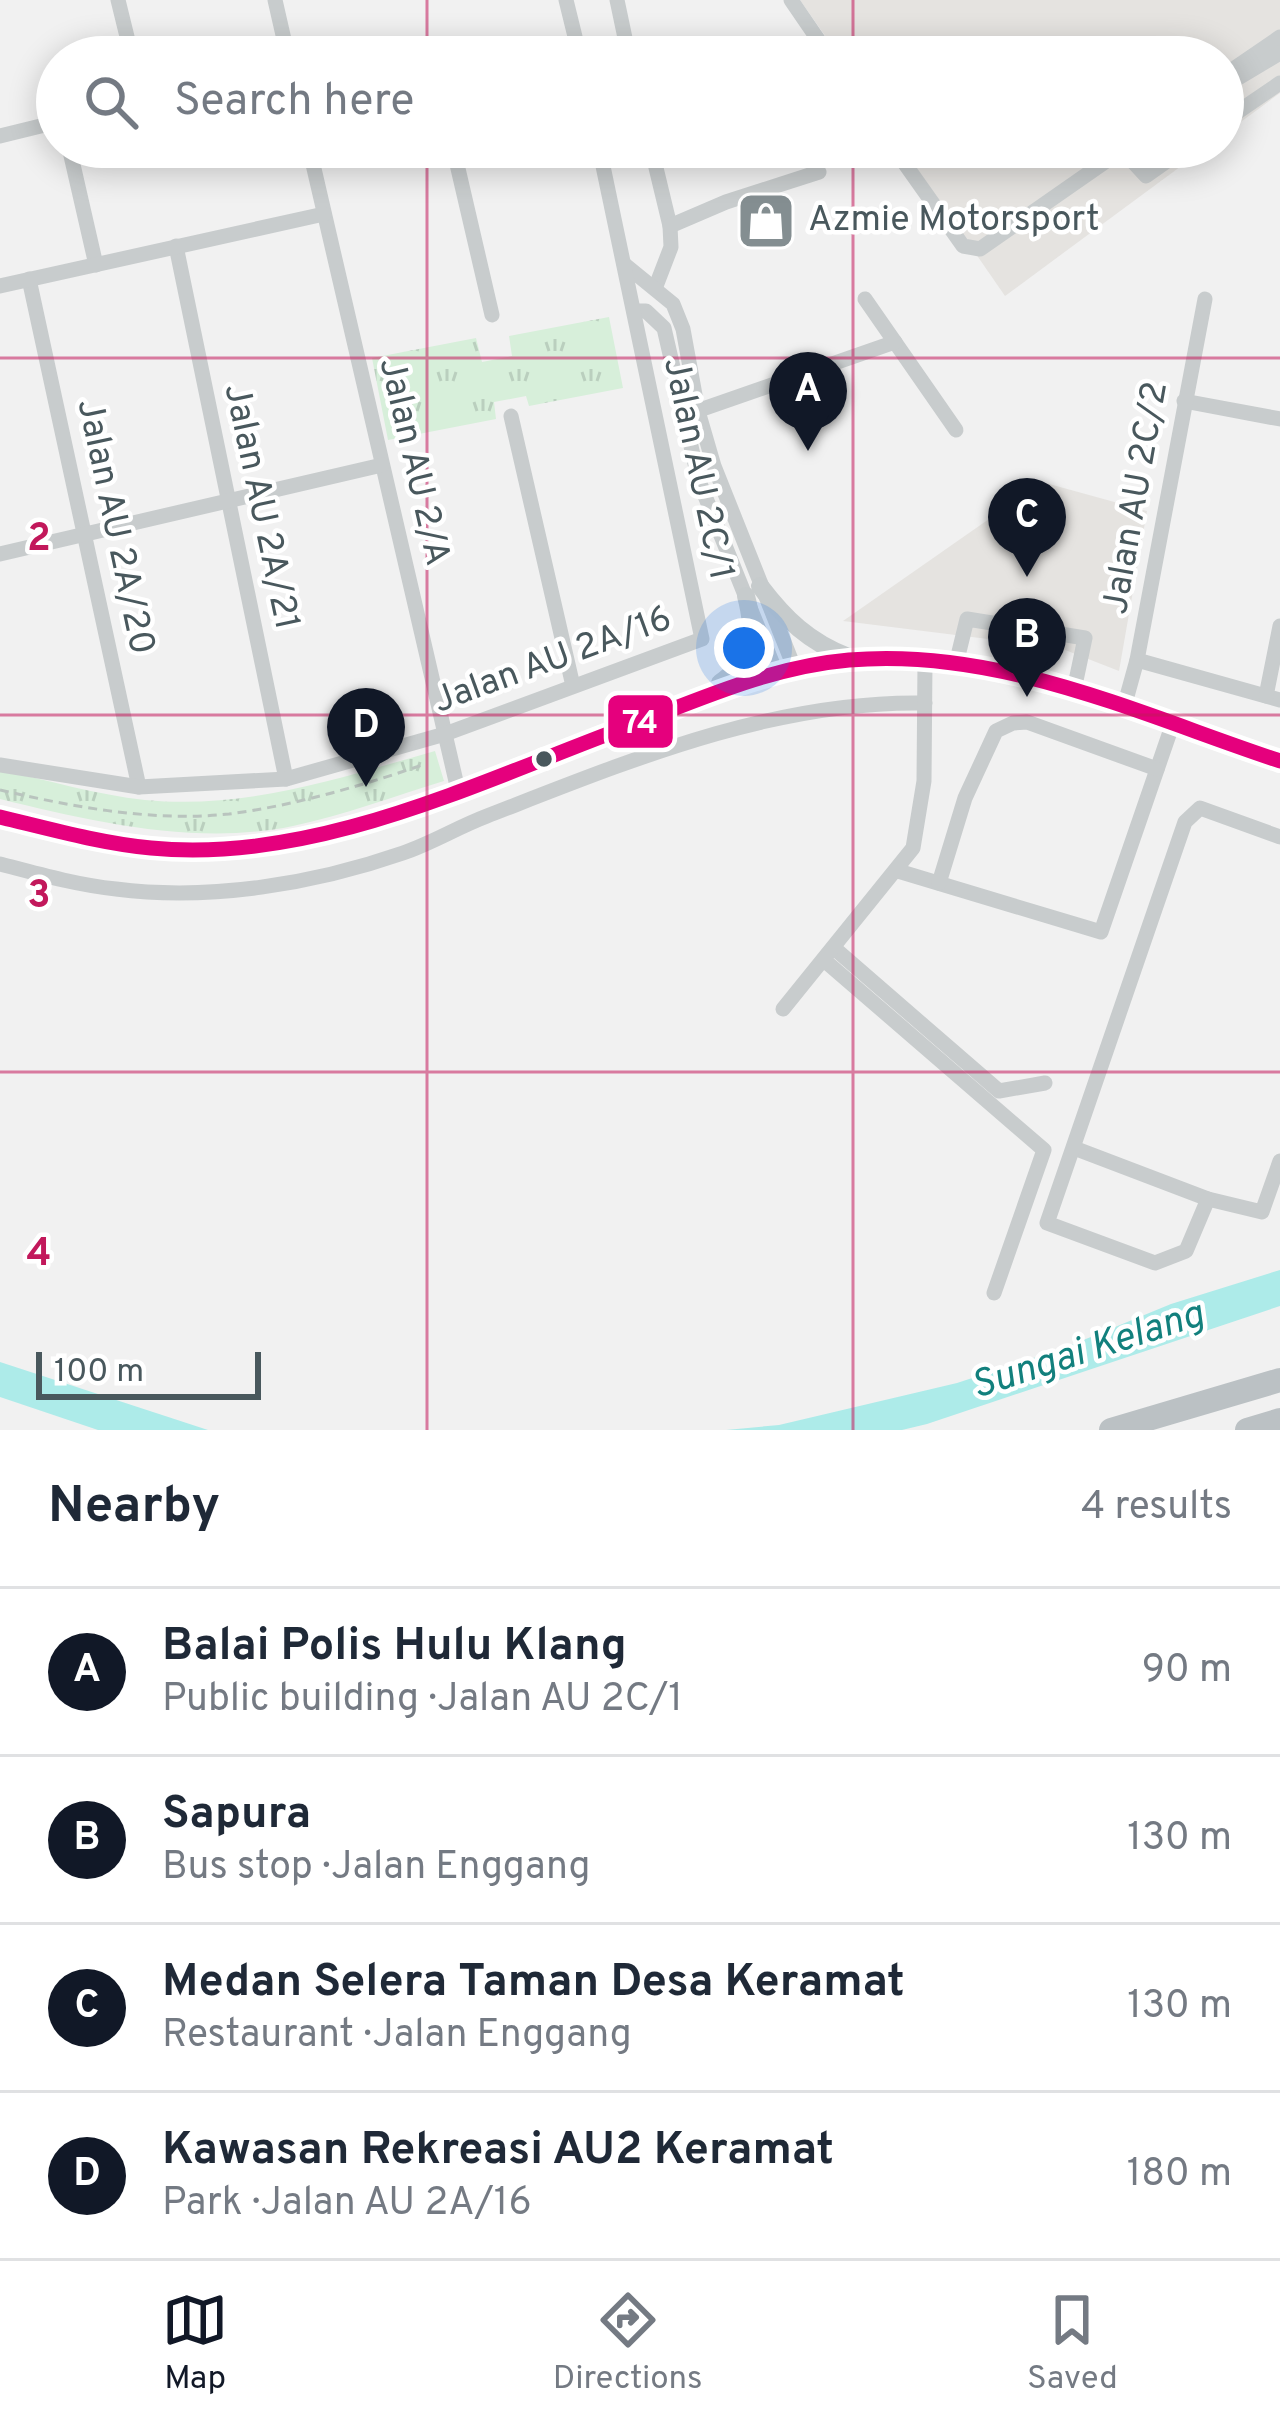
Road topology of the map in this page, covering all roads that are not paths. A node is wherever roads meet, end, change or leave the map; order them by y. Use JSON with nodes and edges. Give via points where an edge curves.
{"nodes":[{"id":1,"x":118,"y":0,"type":"edge"},
{"id":2,"x":275,"y":0,"type":"edge"},
{"id":3,"x":566,"y":0,"type":"edge"},
{"id":4,"x":617,"y":0,"type":"edge"},
{"id":5,"x":790,"y":0,"type":"edge"},
{"id":6,"x":127,"y":36,"type":"edge"},
{"id":7,"x":283,"y":36,"type":"edge"},
{"id":8,"x":575,"y":36,"type":"edge"},
{"id":9,"x":625,"y":36,"type":"edge"},
{"id":10,"x":815,"y":36,"type":"edge"},
{"id":11,"x":1280,"y":37,"type":"edge"},
{"id":12,"x":1280,"y":52,"type":"edge"},
{"id":13,"x":1244,"y":62,"type":"edge"},
{"id":14,"x":1244,"y":74,"type":"edge"},
{"id":15,"x":1280,"y":83,"type":"edge"},
{"id":16,"x":1244,"y":108,"type":"edge"},
{"id":17,"x":36,"y":126,"type":"edge"},
{"id":18,"x":0,"y":134,"type":"edge"},
{"id":19,"x":74,"y":168,"type":"edge"},
{"id":20,"x":314,"y":168,"type":"edge"},
{"id":21,"x":458,"y":168,"type":"edge"},
{"id":22,"x":604,"y":168,"type":"edge"},
{"id":23,"x":656,"y":168,"type":"edge"},
{"id":24,"x":908,"y":168,"type":"edge"},
{"id":25,"x":1096,"y":168,"type":"edge"},
{"id":26,"x":819,"y":172,"type":"dead end"},
{"id":27,"x":324,"y":214,"type":"junction"},
{"id":28,"x":670,"y":226,"type":"junction"},
{"id":29,"x":176,"y":246,"type":"junction"},
{"id":30,"x":624,"y":263,"type":"junction"},
{"id":31,"x":95,"y":265,"type":"junction"},
{"id":32,"x":28,"y":279,"type":"junction"},
{"id":33,"x":0,"y":286,"type":"edge"},
{"id":34,"x":656,"y":286,"type":"junction"},
{"id":35,"x":865,"y":299,"type":"dead end"},
{"id":36,"x":1205,"y":299,"type":"dead end"},
{"id":37,"x":634,"y":311,"type":"junction"},
{"id":38,"x":492,"y":315,"type":"dead end"},
{"id":39,"x":895,"y":343,"type":"junction"},
{"id":40,"x":1184,"y":401,"type":"junction"},
{"id":41,"x":691,"y":413,"type":"junction"},
{"id":42,"x":511,"y":416,"type":"dead end"},
{"id":43,"x":1280,"y":419,"type":"edge"},
{"id":44,"x":956,"y":430,"type":"dead end"},
{"id":45,"x":382,"y":465,"type":"junction"},
{"id":46,"x":229,"y":501,"type":"junction"},
{"id":47,"x":86,"y":536,"type":"junction"},
{"id":48,"x":0,"y":554,"type":"edge"},
{"id":49,"x":753,"y":591,"type":"junction"},
{"id":50,"x":1280,"y":626,"type":"edge"},
{"id":51,"x":702,"y":639,"type":"joint"},
{"id":52,"x":853,"y":659,"type":"junction"},
{"id":53,"x":1137,"y":660,"type":"junction"},
{"id":54,"x":925,"y":662,"type":"junction"},
{"id":55,"x":956,"y":664,"type":"junction"},
{"id":56,"x":785,"y":669,"type":"junction"},
{"id":57,"x":573,"y":686,"type":"junction"},
{"id":58,"x":1074,"y":690,"type":"junction"},
{"id":59,"x":1273,"y":698,"type":"edge"},
{"id":60,"x":697,"y":700,"type":"junction"},
{"id":61,"x":925,"y":703,"type":"junction"},
{"id":62,"x":1124,"y":707,"type":"junction"},
{"id":63,"x":1172,"y":726,"type":"junction"},
{"id":64,"x":445,"y":734,"type":"junction"},
{"id":65,"x":1280,"y":761,"type":"edge"},
{"id":66,"x":0,"y":766,"type":"edge"},
{"id":67,"x":1157,"y":769,"type":"junction"},
{"id":68,"x":286,"y":779,"type":"junction"},
{"id":69,"x":139,"y":787,"type":"junction"},
{"id":70,"x":458,"y":790,"type":"junction"},
{"id":71,"x":0,"y":817,"type":"edge"},
{"id":72,"x":1280,"y":837,"type":"edge"},
{"id":73,"x":0,"y":864,"type":"edge"},
{"id":74,"x":898,"y":871,"type":"junction"},
{"id":75,"x":939,"y":884,"type":"junction"},
{"id":76,"x":829,"y":954,"type":"junction"},
{"id":77,"x":783,"y":1009,"type":"dead end"},
{"id":78,"x":1045,"y":1083,"type":"dead end"},
{"id":79,"x":1074,"y":1148,"type":"junction"},
{"id":80,"x":1280,"y":1161,"type":"edge"},
{"id":81,"x":1208,"y":1198,"type":"junction"},
{"id":82,"x":994,"y":1293,"type":"dead end"},
{"id":83,"x":1280,"y":1380,"type":"edge"},
{"id":84,"x":1280,"y":1420,"type":"edge"},
{"id":85,"x":1111,"y":1430,"type":"edge"},
{"id":86,"x":1247,"y":1430,"type":"edge"}],
"edges":[{"from":1,"to":6,"type":"street"},
{"from":2,"to":7,"type":"street"},
{"from":3,"to":8,"type":"street"},
{"from":4,"to":9,"type":"street"},
{"from":5,"to":10,"type":"street"},
{"from":11,"to":13,"type":"street"},
{"from":12,"to":14,"type":"street"},
{"from":15,"to":16,"type":"street"},
{"from":17,"to":18,"type":"street"},
{"from":19,"to":31,"type":"street"},
{"from":20,"to":27,"type":"street","name":"Jalan AU 2/A"},
{"from":21,"to":38,"type":"street"},
{"from":22,"to":30,"type":"street","name":"Jalan AU 2C/1"},
{"from":23,"to":28,"type":"street"},
{"from":24,"to":25,"type":"street","via":[[963,246],[980,249]]},
{"from":26,"to":28,"type":"street"},
{"from":27,"to":29,"type":"street"},
{"from":27,"to":45,"type":"street","name":"Jalan AU 2/A"},
{"from":28,"to":34,"type":"street"},
{"from":29,"to":31,"type":"street"},
{"from":29,"to":46,"type":"street","name":"Jalan AU 2A/21"},
{"from":30,"to":34,"type":"street","name":"Jalan AU 2C/1"},
{"from":30,"to":37,"type":"street","name":"Jalan AU 2C/1"},
{"from":31,"to":32,"type":"street"},
{"from":32,"to":33,"type":"street"},
{"from":32,"to":47,"type":"street","name":"Jalan AU 2A/20"},
{"from":34,"to":41,"type":"street","name":"Jalan AU 2C/1","via":[[683,329]]},
{"from":35,"to":39,"type":"street"},
{"from":36,"to":40,"type":"street","name":"Jalan AU 2C/2"},
{"from":37,"to":41,"type":"street","name":"Jalan AU 2C/1","via":[[664,328]]},
{"from":37,"to":51,"type":"street","name":"Jalan AU 2C/1"},
{"from":39,"to":41,"type":"street"},
{"from":39,"to":44,"type":"street"},
{"from":40,"to":43,"type":"street"},
{"from":40,"to":53,"type":"street","name":"Jalan AU 2C/2"},
{"from":41,"to":49,"type":"street","name":"Jalan AU 2C/1"},
{"from":42,"to":57,"type":"street"},
{"from":45,"to":46,"type":"street"},
{"from":45,"to":64,"type":"street","name":"Jalan AU 2/A"},
{"from":46,"to":47,"type":"street"},
{"from":46,"to":68,"type":"street","name":"Jalan AU 2A/21"},
{"from":47,"to":48,"type":"street"},
{"from":47,"to":69,"type":"street","name":"Jalan AU 2A/20"},
{"from":49,"to":52,"type":"main road","via":[[828,650]]},
{"from":49,"to":56,"type":"street","name":"Jalan AU 2C/1"},
{"from":49,"to":60,"type":"main road","via":[[739,670]]},
{"from":50,"to":59,"type":"street"},
{"from":51,"to":57,"type":"street","name":"Jalan AU 2A/16"},
{"from":52,"to":54,"type":"main road"},
{"from":52,"to":56,"type":"main road"},
{"from":53,"to":59,"type":"street"},
{"from":53,"to":62,"type":"street","name":"Jalan AU 2C/2"},
{"from":54,"to":55,"type":"main road"},
{"from":54,"to":61,"type":"street"},
{"from":55,"to":58,"type":"main road"},
{"from":55,"to":58,"type":"street","via":[[967,619],[1085,638]]},
{"from":56,"to":60,"type":"main road"},
{"from":57,"to":64,"type":"street","name":"Jalan AU 2A/16"},
{"from":58,"to":62,"type":"main road"},
{"from":60,"to":70,"type":"main road"},
{"from":61,"to":73,"type":"street","via":[[867,702],[776,718],[526,802],[405,853],[305,878],[183,893],[116,889]]},
{"from":61,"to":74,"type":"street","via":[[918,825]]},
{"from":62,"to":63,"type":"main road"},
{"from":63,"to":65,"type":"main road"},
{"from":63,"to":67,"type":"street"},
{"from":64,"to":68,"type":"street","name":"Jalan AU 2A/16"},
{"from":64,"to":70,"type":"street","name":"Jalan AU 2/A"},
{"from":66,"to":69,"type":"street","name":"Jalan AU 2A/16"},
{"from":67,"to":75,"type":"street","via":[[1028,722],[996,731]]},
{"from":67,"to":75,"type":"street","via":[[1101,932]]},
{"from":68,"to":69,"type":"street","name":"Jalan AU 2A/16"},
{"from":70,"to":71,"type":"main road","via":[[300,838],[200,849],[104,841]]},
{"from":72,"to":79,"type":"street","via":[[1200,808],[1185,822]]},
{"from":74,"to":75,"type":"street"},
{"from":74,"to":76,"type":"street"},
{"from":76,"to":77,"type":"street"},
{"from":76,"to":78,"type":"street","via":[[999,1091]]},
{"from":76,"to":82,"type":"street","via":[[1044,1150]]},
{"from":79,"to":81,"type":"street"},
{"from":79,"to":81,"type":"street","via":[[1047,1223],[1155,1263],[1186,1251]]},
{"from":80,"to":81,"type":"street","via":[[1262,1212]]},
{"from":83,"to":85,"type":"highway"},
{"from":84,"to":86,"type":"highway"}]}
